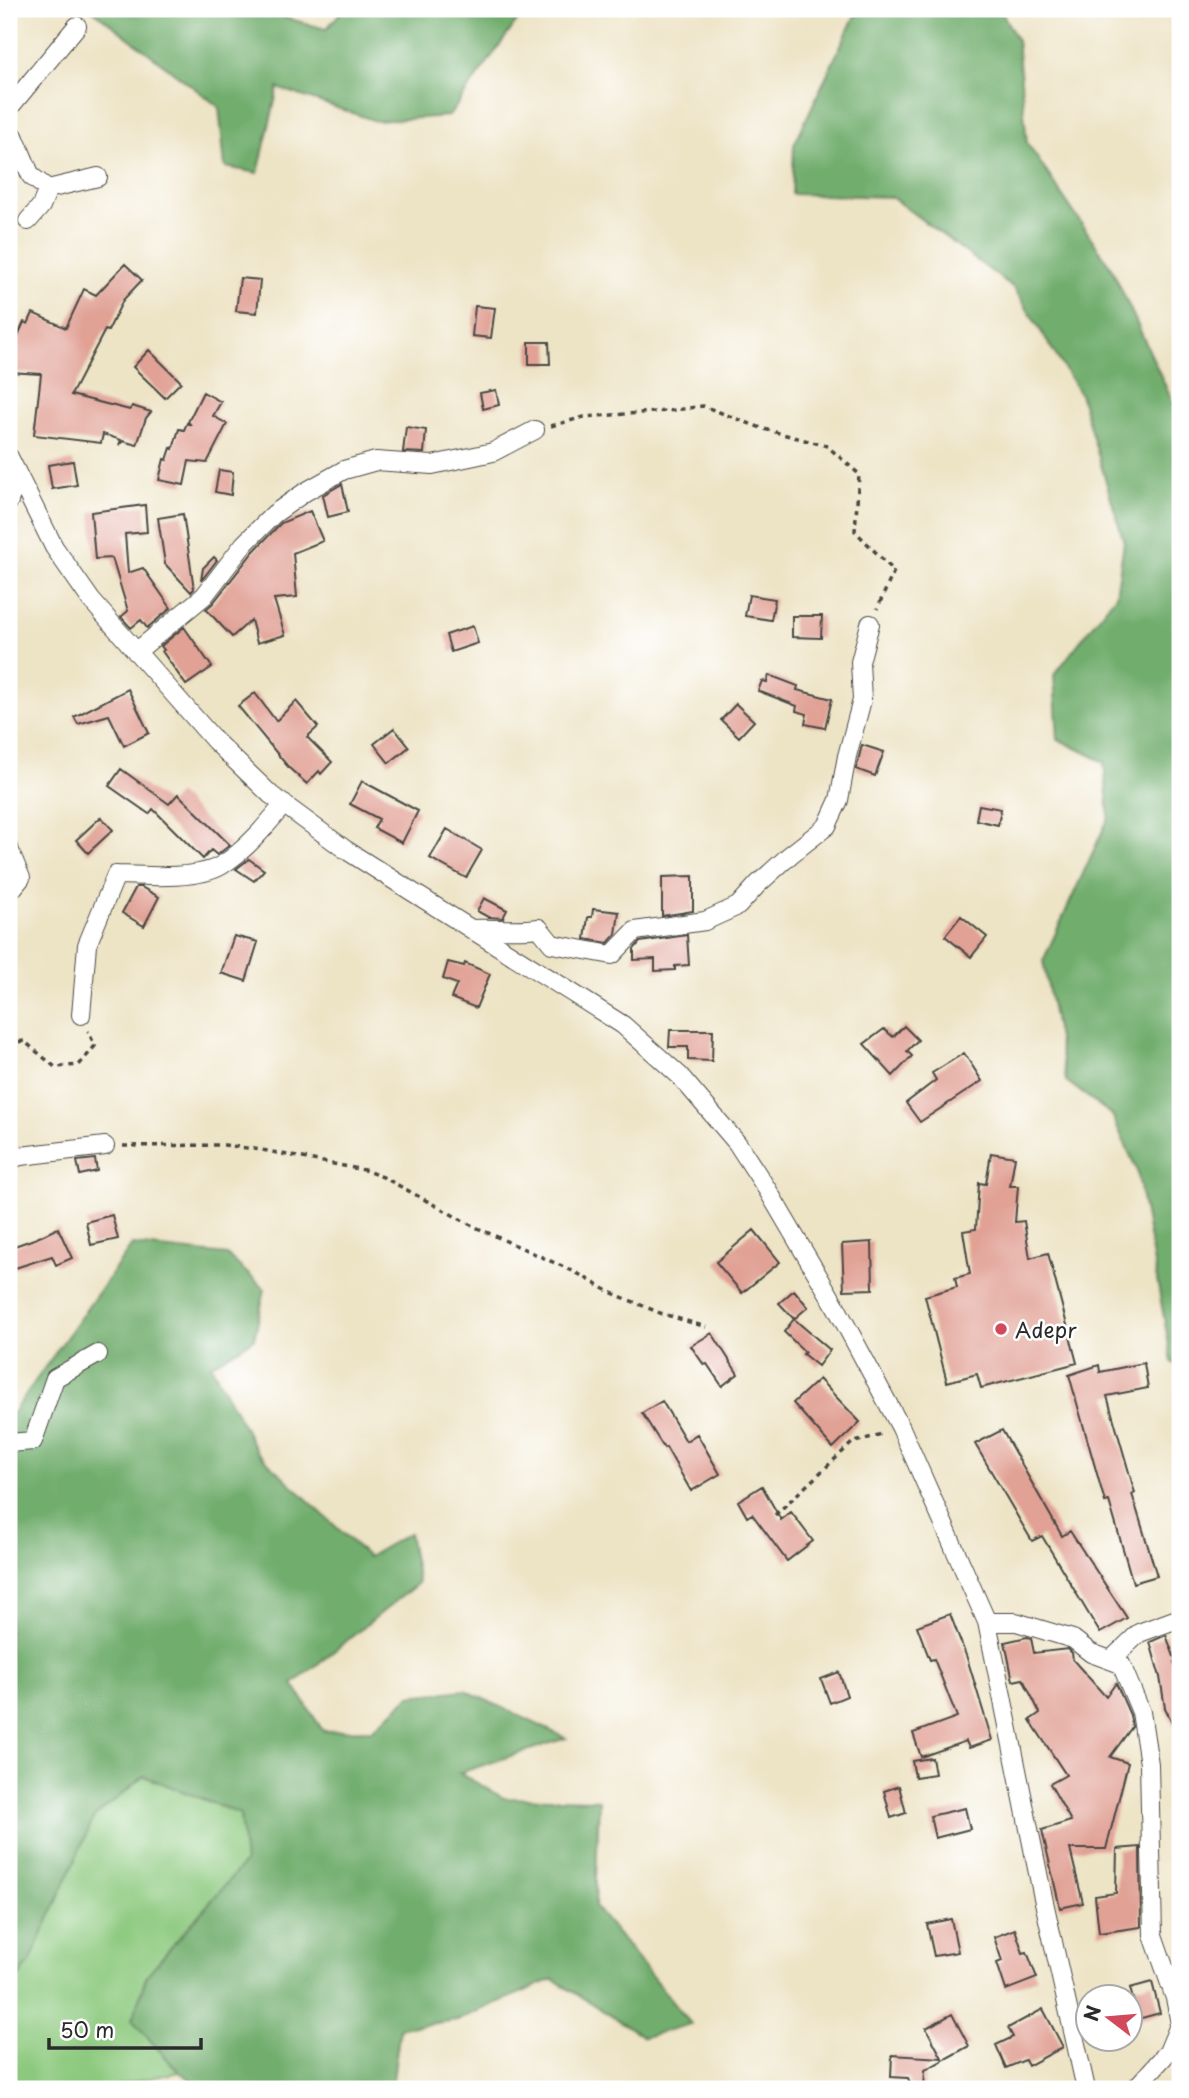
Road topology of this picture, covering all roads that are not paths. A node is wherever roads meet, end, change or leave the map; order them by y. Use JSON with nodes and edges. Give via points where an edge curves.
{"nodes":[{"id":1,"x":78,"y":26,"type":"dead end"},
{"id":2,"x":9,"y":108,"type":"edge"},
{"id":3,"x":9,"y":133,"type":"edge"},
{"id":4,"x":99,"y":177,"type":"dead end"},
{"id":5,"x":48,"y":189,"type":"junction"},
{"id":6,"x":28,"y":221,"type":"dead end"},
{"id":7,"x":535,"y":430,"type":"road end"},
{"id":8,"x":9,"y":457,"type":"edge"},
{"id":9,"x":18,"y":477,"type":"junction"},
{"id":10,"x":9,"y":501,"type":"edge"},
{"id":11,"x":870,"y":624,"type":"road end"},
{"id":12,"x":136,"y":652,"type":"junction"},
{"id":13,"x":284,"y":804,"type":"junction"},
{"id":14,"x":9,"y":849,"type":"edge"},
{"id":15,"x":9,"y":893,"type":"edge"},
{"id":16,"x":471,"y":929,"type":"junction"},
{"id":17,"x":81,"y":1015,"type":"road end"},
{"id":18,"x":105,"y":1146,"type":"road end"},
{"id":19,"x":9,"y":1159,"type":"edge"},
{"id":20,"x":98,"y":1354,"type":"dead end"},
{"id":21,"x":9,"y":1443,"type":"edge"},
{"id":22,"x":1180,"y":1618,"type":"edge"},
{"id":23,"x":987,"y":1622,"type":"junction"},
{"id":24,"x":1111,"y":1660,"type":"junction"},
{"id":25,"x":1180,"y":2023,"type":"edge"},
{"id":26,"x":1086,"y":2089,"type":"edge"},
{"id":27,"x":1135,"y":2089,"type":"edge"}],
"edges":[{"from":1,"to":2,"type":"street"},
{"from":3,"to":5,"type":"street","via":[[15,136],[31,176]]},
{"from":4,"to":5,"type":"street"},
{"from":5,"to":6,"type":"street"},
{"from":7,"to":12,"type":"street","via":[[475,456],[432,465],[376,461],[344,470],[274,514],[204,596]]},
{"from":8,"to":9,"type":"street"},
{"from":9,"to":10,"type":"street"},
{"from":9,"to":12,"type":"street","via":[[54,547]]},
{"from":11,"to":16,"type":"street","via":[[860,662],[862,700],[839,800],[827,826],[738,906],[705,921],[635,931],[611,955],[552,944],[539,928]]},
{"from":12,"to":13,"type":"street","via":[[215,741]]},
{"from":13,"to":16,"type":"street"},
{"from":13,"to":17,"type":"street","via":[[255,838],[221,866],[198,873],[116,875],[87,945]]},
{"from":14,"to":15,"type":"street","via":[[21,878]]},
{"from":16,"to":23,"type":"street","via":[[622,1025],[680,1076],[737,1143],[834,1303],[901,1428]]},
{"from":18,"to":19,"type":"street"},
{"from":20,"to":21,"type":"street","via":[[55,1378],[33,1441]]},
{"from":22,"to":24,"type":"street","via":[[1139,1633]]},
{"from":23,"to":24,"type":"street","via":[[1016,1622],[1073,1639],[1091,1653]]},
{"from":23,"to":26,"type":"street"},
{"from":24,"to":25,"type":"street","via":[[1121,1664],[1141,1712],[1149,1764],[1153,1935]]},
{"from":25,"to":27,"type":"street","via":[[1168,2052]]}]}
